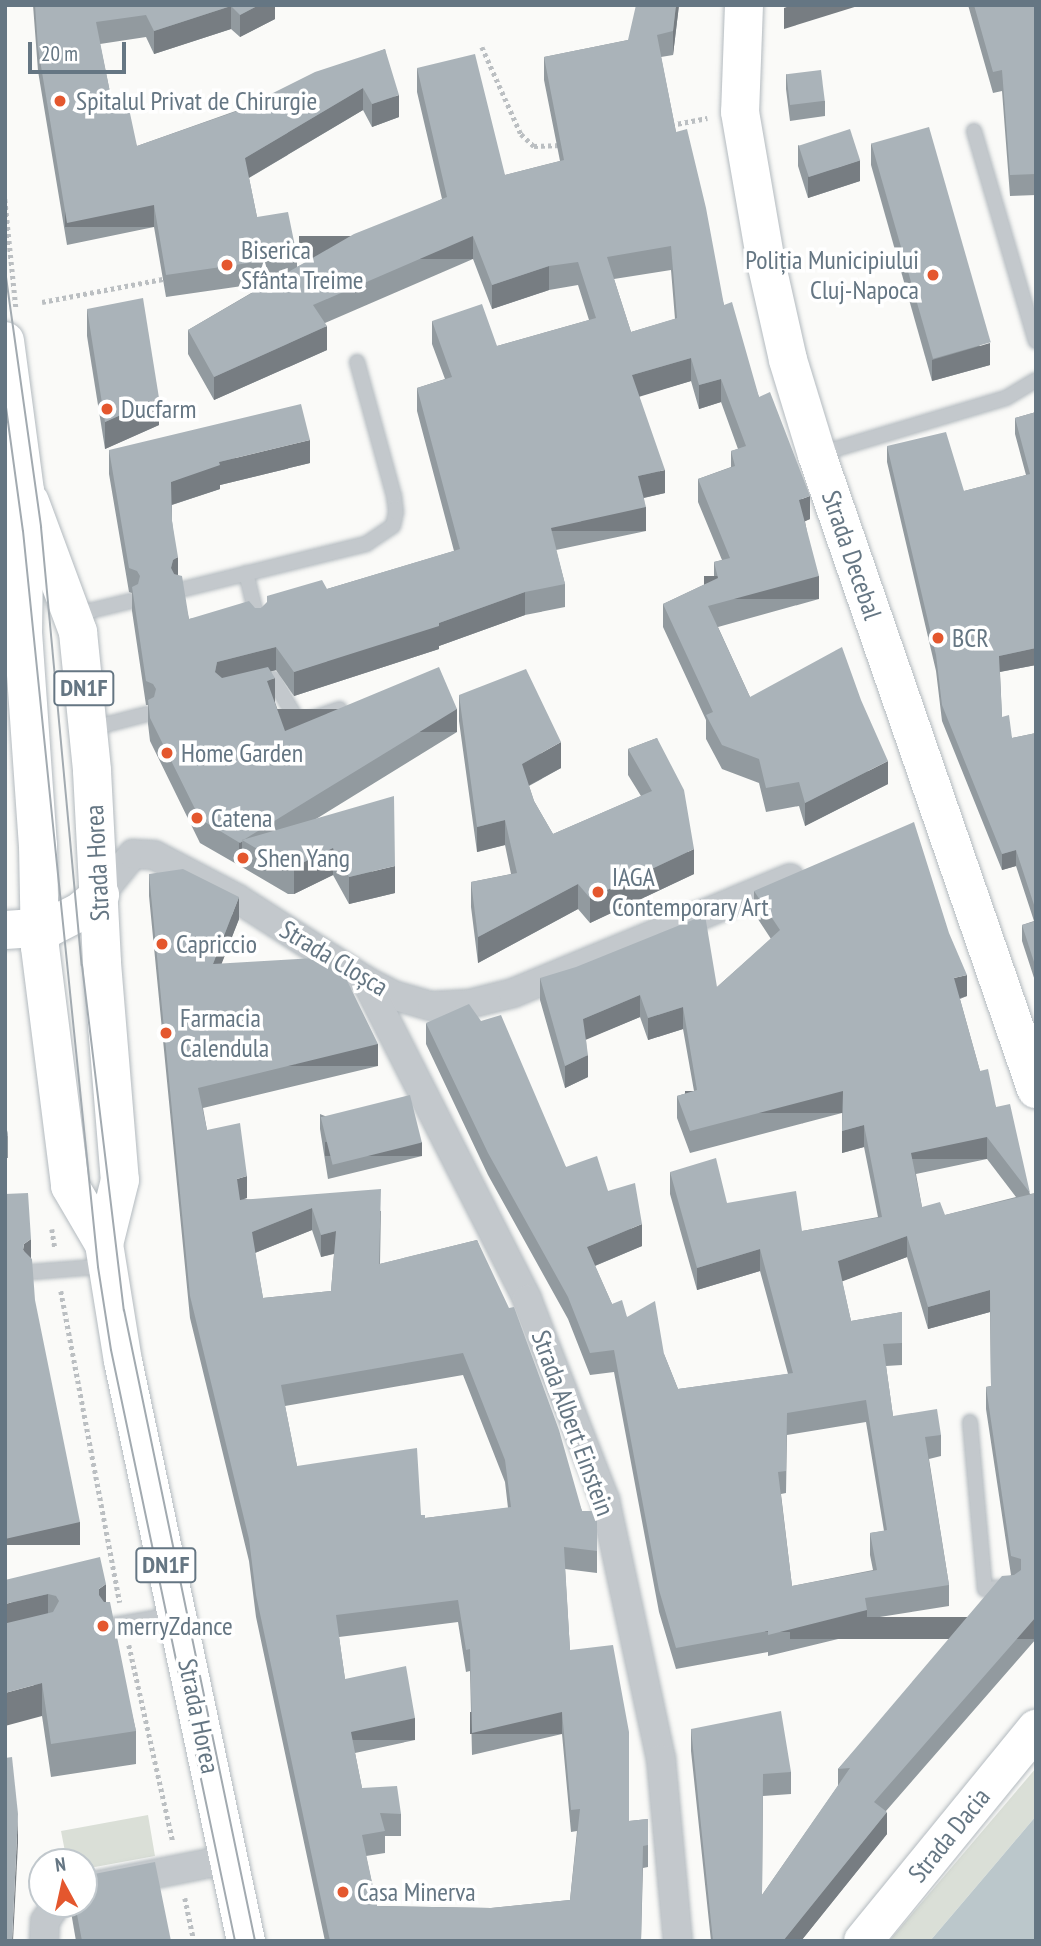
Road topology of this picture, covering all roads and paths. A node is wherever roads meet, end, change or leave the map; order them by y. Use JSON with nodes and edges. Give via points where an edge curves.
{"nodes":[{"id":1,"x":744,"y":5,"type":"edge"},
{"id":2,"x":482,"y":47,"type":"dead end"},
{"id":3,"x":740,"y":112,"type":"junction"},
{"id":4,"x":661,"y":127,"type":"edge"},
{"id":5,"x":974,"y":131,"type":"dead end"},
{"id":6,"x":569,"y":144,"type":"edge"},
{"id":7,"x":163,"y":279,"type":"edge"},
{"id":8,"x":42,"y":302,"type":"dead end"},
{"id":9,"x":5,"y":341,"type":"edge"},
{"id":10,"x":1036,"y":341,"type":"edge"},
{"id":11,"x":357,"y":362,"type":"dead end"},
{"id":12,"x":1036,"y":380,"type":"edge"},
{"id":13,"x":817,"y":455,"type":"junction"},
{"id":14,"x":25,"y":491,"type":"junction"},
{"id":15,"x":246,"y":573,"type":"junction"},
{"id":16,"x":180,"y":590,"type":"edge"},
{"id":17,"x":131,"y":601,"type":"edge"},
{"id":18,"x":72,"y":616,"type":"junction"},
{"id":19,"x":258,"y":622,"type":"edge"},
{"id":20,"x":269,"y":664,"type":"edge"},
{"id":21,"x":273,"y":679,"type":"junction"},
{"id":22,"x":248,"y":686,"type":"edge"},
{"id":23,"x":350,"y":705,"type":"edge"},
{"id":24,"x":147,"y":714,"type":"edge"},
{"id":25,"x":88,"y":730,"type":"junction"},
{"id":26,"x":819,"y":866,"type":"edge"},
{"id":27,"x":100,"y":895,"type":"junction"},
{"id":28,"x":22,"y":929,"type":"edge"},
{"id":29,"x":366,"y":981,"type":"junction"},
{"id":30,"x":1036,"y":1089,"type":"edge"},
{"id":31,"x":50,"y":1216,"type":"dead end"},
{"id":32,"x":106,"y":1255,"type":"junction"},
{"id":33,"x":58,"y":1270,"type":"junction"},
{"id":34,"x":32,"y":1272,"type":"edge"},
{"id":35,"x":970,"y":1422,"type":"dead end"},
{"id":36,"x":1013,"y":1587,"type":"edge"},
{"id":37,"x":177,"y":1614,"type":"junction"},
{"id":38,"x":124,"y":1623,"type":"junction"},
{"id":39,"x":108,"y":1626,"type":"edge"},
{"id":40,"x":1036,"y":1729,"type":"edge"},
{"id":41,"x":230,"y":1859,"type":"junction"},
{"id":42,"x":179,"y":1869,"type":"junction"},
{"id":43,"x":98,"y":1885,"type":"edge"},
{"id":44,"x":47,"y":1918,"type":"edge"},
{"id":45,"x":44,"y":1941,"type":"edge"},
{"id":46,"x":194,"y":1941,"type":"edge"},
{"id":47,"x":246,"y":1941,"type":"edge"},
{"id":48,"x":678,"y":1941,"type":"edge"},
{"id":49,"x":863,"y":1941,"type":"edge"}],
"edges":[{"from":1,"to":3,"type":"main road","name":"Strada Decebal"},
{"from":2,"to":6,"type":"path","via":[[521,134],[534,146]]},
{"from":3,"to":4,"type":"path"},
{"from":3,"to":13,"type":"main road","name":"Strada Decebal","via":[[774,299]]},
{"from":5,"to":10,"type":"lane"},
{"from":7,"to":8,"type":"path"},
{"from":9,"to":14,"type":"main road","name":"Strada Horea","number":"DN1F"},
{"from":11,"to":15,"type":"lane","via":[[394,496],[393,526],[366,544]]},
{"from":12,"to":13,"type":"lane","via":[[1006,398]]},
{"from":13,"to":30,"type":"main road","name":"Strada Decebal","via":[[930,814]]},
{"from":14,"to":18,"type":"main road","name":"Strada Horea","number":"DN1F"},
{"from":14,"to":28,"type":"main road","name":"Strada Horea","number":"DN1F","via":[[23,632],[38,845]]},
{"from":15,"to":16,"type":"lane"},
{"from":15,"to":19,"type":"lane"},
{"from":17,"to":18,"type":"lane"},
{"from":18,"to":25,"type":"main road","name":"Strada Horea","number":"DN1F","via":[[78,632]]},
{"from":20,"to":21,"type":"lane"},
{"from":21,"to":22,"type":"lane"},
{"from":21,"to":23,"type":"lane","via":[[299,723]]},
{"from":24,"to":25,"type":"lane"},
{"from":25,"to":27,"type":"main road","name":"Strada Horea","number":"DN1F"},
{"from":26,"to":29,"type":"street","name":"Strada Cloșca","via":[[513,993],[469,1004],[432,1006]]},
{"from":27,"to":28,"type":"main road","via":[[66,920]]},
{"from":27,"to":29,"type":"street","name":"Strada Cloșca","via":[[133,854],[154,855],[237,899]]},
{"from":27,"to":32,"type":"main road","name":"Strada Horea","number":"DN1F","via":[[120,1180]]},
{"from":28,"to":32,"type":"main road","name":"Strada Horea","number":"DN1F","via":[[70,1186]]},
{"from":29,"to":48,"type":"street","name":"Strada Albert Einstein","via":[[527,1299],[605,1500],[660,1759]]},
{"from":31,"to":33,"type":"path"},
{"from":32,"to":33,"type":"lane"},
{"from":32,"to":37,"type":"main road","name":"Strada Horea","number":"DN1F","via":[[123,1361]]},
{"from":33,"to":34,"type":"lane"},
{"from":33,"to":38,"type":"path"},
{"from":35,"to":36,"type":"lane","via":[[985,1589]]},
{"from":37,"to":38,"type":"lane"},
{"from":37,"to":41,"type":"main road","name":"Strada Horea","number":"DN1F"},
{"from":38,"to":39,"type":"lane"},
{"from":38,"to":42,"type":"path"},
{"from":40,"to":49,"type":"main road","name":"Strada Dacia"},
{"from":41,"to":42,"type":"street"},
{"from":41,"to":47,"type":"main road","name":"Strada Horea","number":"DN1F"},
{"from":42,"to":43,"type":"street"},
{"from":42,"to":46,"type":"path"},
{"from":44,"to":45,"type":"street"}]}
